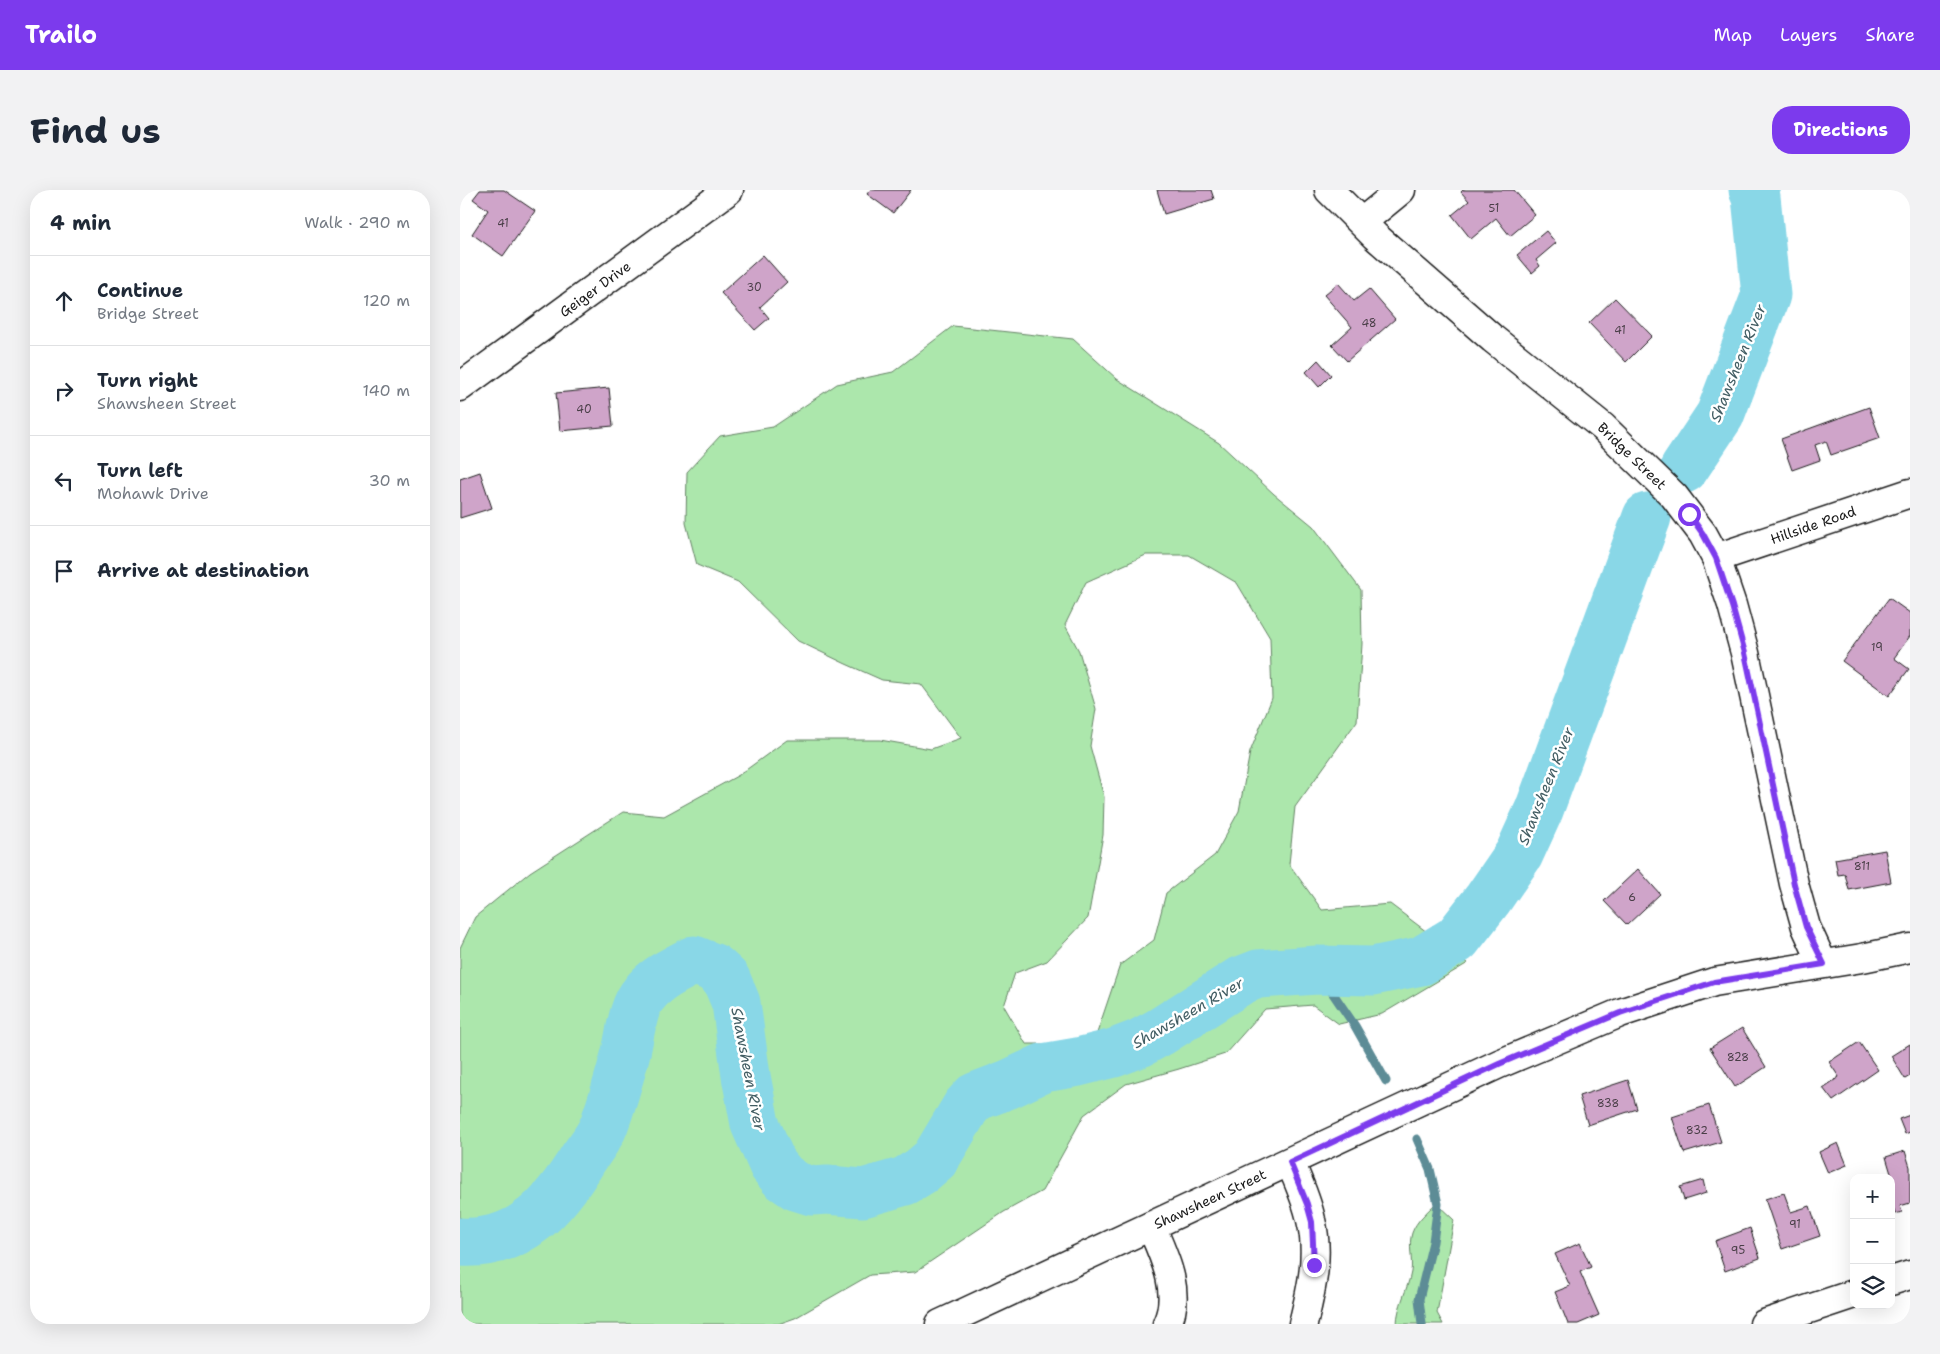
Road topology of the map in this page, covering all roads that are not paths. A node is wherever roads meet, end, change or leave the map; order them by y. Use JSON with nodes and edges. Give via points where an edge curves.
{"nodes":[{"id":1,"x":729,"y":190,"type":"edge"},
{"id":2,"x":1329,"y":190,"type":"edge"},
{"id":3,"x":1400,"y":190,"type":"edge"},
{"id":4,"x":1362,"y":222,"type":"junction"},
{"id":5,"x":460,"y":387,"type":"edge"},
{"id":6,"x":1910,"y":493,"type":"edge"},
{"id":7,"x":1716,"y":558,"type":"junction"},
{"id":8,"x":1910,"y":948,"type":"edge"},
{"id":9,"x":1824,"y":964,"type":"junction"},
{"id":10,"x":1290,"y":1162,"type":"junction"},
{"id":11,"x":1151,"y":1226,"type":"junction"},
{"id":12,"x":1910,"y":1275,"type":"edge"},
{"id":13,"x":1895,"y":1280,"type":"edge"},
{"id":14,"x":1850,"y":1295,"type":"edge"},
{"id":15,"x":940,"y":1324,"type":"edge"},
{"id":16,"x":1168,"y":1324,"type":"edge"},
{"id":17,"x":1303,"y":1324,"type":"edge"},
{"id":18,"x":1764,"y":1324,"type":"edge"}],
"edges":[{"from":1,"to":5,"type":"street","name":"Geiger Drive"},
{"from":2,"to":4,"type":"street","name":"Bridge Street"},
{"from":3,"to":4,"type":"street"},
{"from":4,"to":7,"type":"street","name":"Bridge Street","via":[[1493,339],[1603,427],[1674,496],[1703,534]]},
{"from":6,"to":7,"type":"street","name":"Hillside Road"},
{"from":7,"to":9,"type":"street","name":"Bridge Street","via":[[1745,653],[1794,884],[1806,927]]},
{"from":8,"to":9,"type":"street","name":"Shawsheen Street"},
{"from":9,"to":10,"type":"street","name":"Shawsheen Street","via":[[1714,982],[1620,1013],[1499,1064]]},
{"from":10,"to":11,"type":"street","name":"Shawsheen Street"},
{"from":10,"to":17,"type":"street","via":[[1307,1204],[1314,1242],[1311,1288]]},
{"from":11,"to":15,"type":"street","name":"Shawsheen Street"},
{"from":11,"to":16,"type":"street","via":[[1167,1265],[1173,1292]]},
{"from":12,"to":13,"type":"street"},
{"from":14,"to":18,"type":"street"}]}
